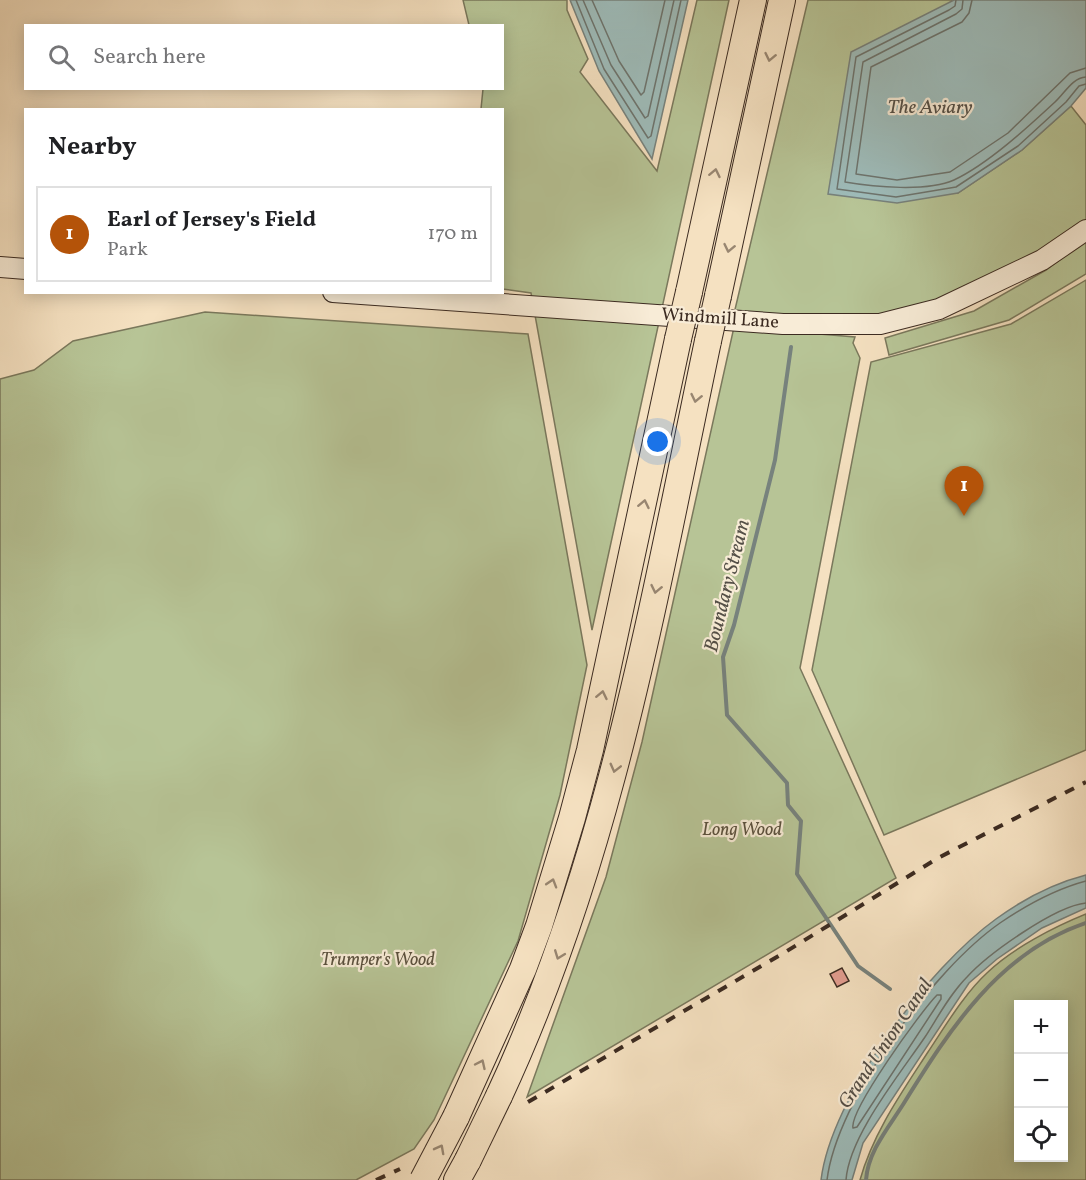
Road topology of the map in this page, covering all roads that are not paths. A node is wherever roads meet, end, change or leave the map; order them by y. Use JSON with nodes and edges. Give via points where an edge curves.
{"nodes":[{"id":1,"x":753,"y":0,"type":"edge"},
{"id":2,"x":782,"y":0,"type":"edge"},
{"id":3,"x":1086,"y":230,"type":"edge"},
{"id":4,"x":0,"y":267,"type":"edge"},
{"id":5,"x":24,"y":269,"type":"edge"},
{"id":6,"x":361,"y":294,"type":"edge"},
{"id":7,"x":462,"y":1170,"type":"edge"},
{"id":8,"x":423,"y":1180,"type":"edge"}],
"edges":[{"from":8,"to":1,"type":"highway","one_way":true,"bridge":true,"via":[[523,969],[572,818]]},
{"from":2,"to":7,"type":"highway","one_way":true,"bridge":true,"via":[[638,670],[597,838],[558,957],[500,1096]]},
{"from":3,"to":6,"type":"main road","name":"Windmill Lane","via":[[1042,260],[939,309],[880,324],[783,324]]},
{"from":4,"to":5,"type":"main road"}]}
